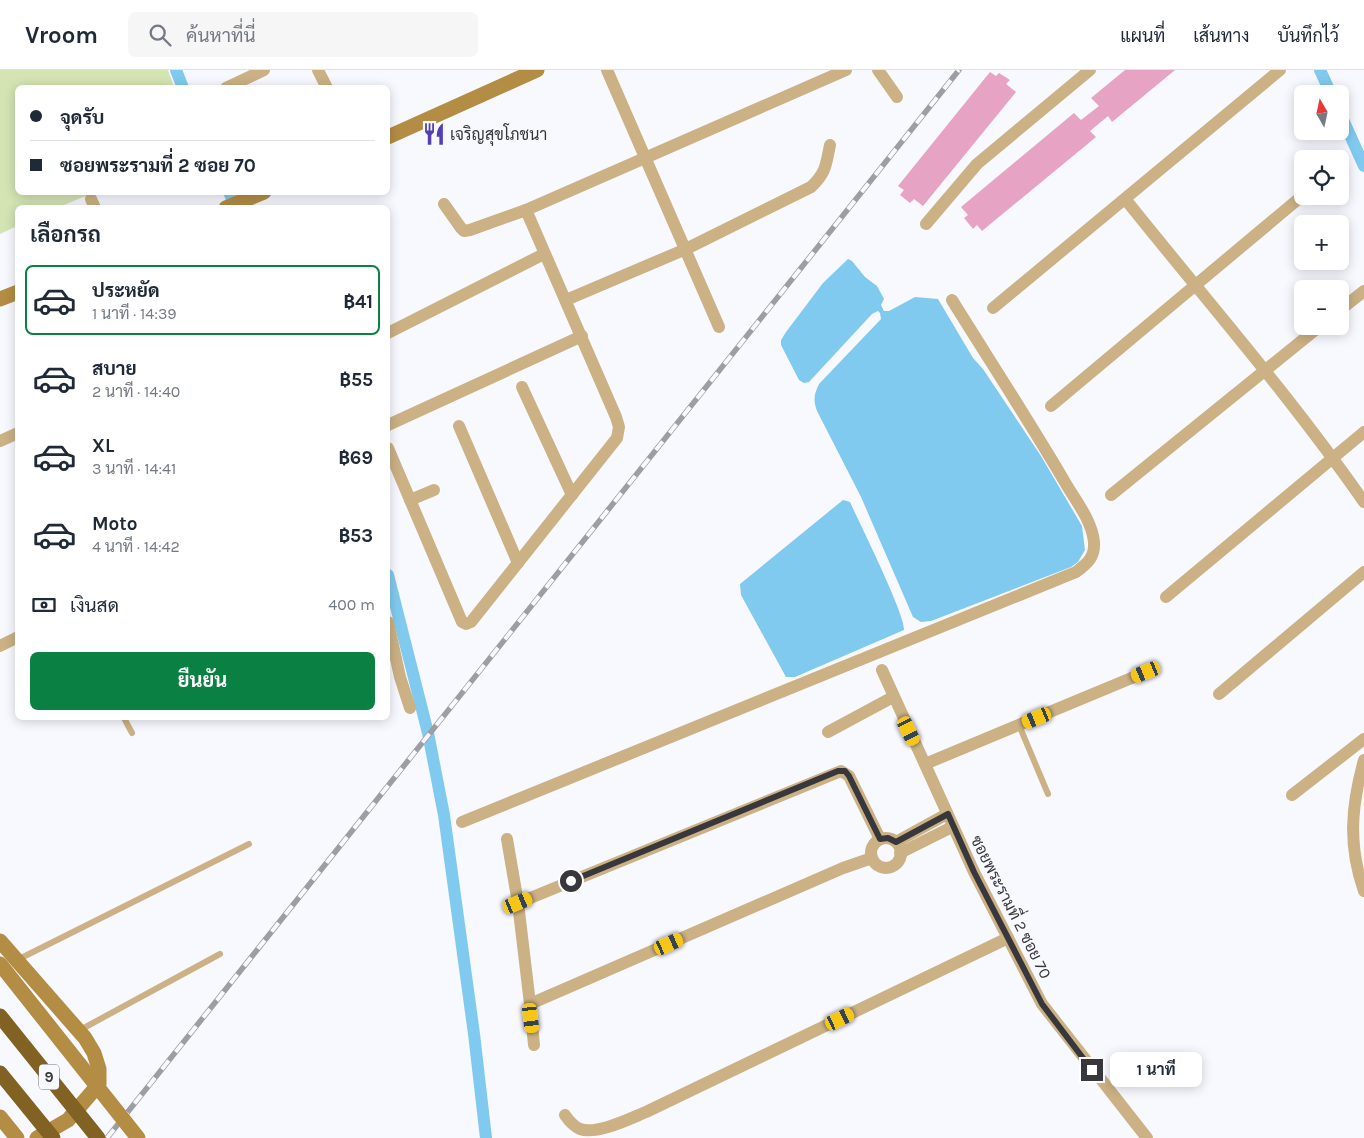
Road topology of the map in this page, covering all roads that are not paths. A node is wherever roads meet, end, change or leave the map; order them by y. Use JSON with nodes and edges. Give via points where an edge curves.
{"nodes":[{"id":1,"x":264,"y":70,"type":"edge"},
{"id":2,"x":318,"y":70,"type":"edge"},
{"id":3,"x":537,"y":70,"type":"edge"},
{"id":4,"x":607,"y":70,"type":"edge"},
{"id":5,"x":846,"y":70,"type":"edge"},
{"id":6,"x":878,"y":70,"type":"edge"},
{"id":7,"x":1280,"y":70,"type":"edge"},
{"id":8,"x":1085,"y":72,"type":"edge"},
{"id":9,"x":232,"y":85,"type":"edge"},
{"id":10,"x":326,"y":85,"type":"edge"},
{"id":11,"x":897,"y":97,"type":"dead end"},
{"id":12,"x":390,"y":136,"type":"edge"},
{"id":13,"x":830,"y":145,"type":"dead end"},
{"id":14,"x":646,"y":158,"type":"junction"},
{"id":15,"x":258,"y":195,"type":"edge"},
{"id":16,"x":1126,"y":200,"type":"junction"},
{"id":17,"x":1294,"y":203,"type":"edge"},
{"id":18,"x":444,"y":204,"type":"dead end"},
{"id":19,"x":234,"y":205,"type":"edge"},
{"id":20,"x":526,"y":210,"type":"junction"},
{"id":21,"x":926,"y":224,"type":"dead end"},
{"id":22,"x":686,"y":248,"type":"junction"},
{"id":23,"x":544,"y":254,"type":"junction"},
{"id":24,"x":1196,"y":287,"type":"junction"},
{"id":25,"x":1364,"y":291,"type":"edge"},
{"id":26,"x":15,"y":293,"type":"edge"},
{"id":27,"x":0,"y":299,"type":"edge"},
{"id":28,"x":566,"y":300,"type":"junction"},
{"id":29,"x":952,"y":300,"type":"dead end"},
{"id":30,"x":1349,"y":303,"type":"edge"},
{"id":31,"x":993,"y":308,"type":"dead end"},
{"id":32,"x":718,"y":327,"type":"dead end"},
{"id":33,"x":390,"y":332,"type":"edge"},
{"id":34,"x":1309,"y":335,"type":"edge"},
{"id":35,"x":582,"y":336,"type":"junction"},
{"id":36,"x":1265,"y":371,"type":"junction"},
{"id":37,"x":522,"y":387,"type":"dead end"},
{"id":38,"x":1052,"y":406,"type":"dead end"},
{"id":39,"x":390,"y":424,"type":"edge"},
{"id":40,"x":459,"y":426,"type":"dead end"},
{"id":41,"x":1364,"y":432,"type":"edge"},
{"id":42,"x":15,"y":434,"type":"edge"},
{"id":43,"x":0,"y":441,"type":"edge"},
{"id":44,"x":390,"y":453,"type":"edge"},
{"id":45,"x":1333,"y":458,"type":"junction"},
{"id":46,"x":434,"y":490,"type":"dead end"},
{"id":47,"x":572,"y":495,"type":"junction"},
{"id":48,"x":1111,"y":495,"type":"dead end"},
{"id":49,"x":410,"y":500,"type":"junction"},
{"id":50,"x":1364,"y":502,"type":"edge"},
{"id":51,"x":518,"y":563,"type":"junction"},
{"id":52,"x":1364,"y":572,"type":"edge"},
{"id":53,"x":1166,"y":597,"type":"dead end"},
{"id":54,"x":390,"y":631,"type":"edge"},
{"id":55,"x":15,"y":638,"type":"edge"},
{"id":56,"x":0,"y":646,"type":"edge"},
{"id":57,"x":882,"y":670,"type":"dead end"},
{"id":58,"x":1146,"y":672,"type":"dead end"},
{"id":59,"x":1219,"y":694,"type":"dead end"},
{"id":60,"x":893,"y":698,"type":"junction"},
{"id":61,"x":410,"y":708,"type":"dead end"},
{"id":62,"x":125,"y":720,"type":"edge"},
{"id":63,"x":1019,"y":725,"type":"junction"},
{"id":64,"x":828,"y":732,"type":"dead end"},
{"id":65,"x":132,"y":733,"type":"dead end"},
{"id":66,"x":1364,"y":739,"type":"edge"},
{"id":67,"x":1364,"y":760,"type":"edge"},
{"id":68,"x":925,"y":764,"type":"junction"},
{"id":69,"x":1048,"y":794,"type":"dead end"},
{"id":70,"x":1292,"y":795,"type":"dead end"},
{"id":71,"x":948,"y":814,"type":"junction"},
{"id":72,"x":462,"y":822,"type":"dead end"},
{"id":73,"x":952,"y":827,"type":"junction"},
{"id":74,"x":507,"y":839,"type":"dead end"},
{"id":75,"x":880,"y":839,"type":"junction"},
{"id":76,"x":249,"y":844,"type":"dead end"},
{"id":77,"x":898,"y":847,"type":"junction"},
{"id":78,"x":872,"y":858,"type":"junction"},
{"id":79,"x":1364,"y":891,"type":"edge"},
{"id":80,"x":518,"y":903,"type":"junction"},
{"id":81,"x":1008,"y":938,"type":"junction"},
{"id":82,"x":0,"y":942,"type":"edge"},
{"id":83,"x":220,"y":954,"type":"dead end"},
{"id":84,"x":16,"y":961,"type":"junction"},
{"id":85,"x":0,"y":964,"type":"edge"},
{"id":86,"x":530,"y":1004,"type":"junction"},
{"id":87,"x":0,"y":1016,"type":"edge"},
{"id":88,"x":78,"y":1031,"type":"junction"},
{"id":89,"x":534,"y":1045,"type":"dead end"},
{"id":90,"x":0,"y":1073,"type":"edge"},
{"id":91,"x":565,"y":1115,"type":"dead end"},
{"id":92,"x":0,"y":1117,"type":"edge"},
{"id":93,"x":16,"y":1138,"type":"edge"},
{"id":94,"x":37,"y":1138,"type":"edge"},
{"id":95,"x":53,"y":1138,"type":"edge"},
{"id":96,"x":98,"y":1138,"type":"edge"},
{"id":97,"x":138,"y":1138,"type":"edge"},
{"id":98,"x":1147,"y":1138,"type":"edge"}],
"edges":[{"from":1,"to":9,"type":"street"},
{"from":2,"to":10,"type":"street"},
{"from":3,"to":12,"type":"main road"},
{"from":4,"to":14,"type":"street"},
{"from":5,"to":14,"type":"street"},
{"from":6,"to":11,"type":"street"},
{"from":7,"to":16,"type":"street"},
{"from":8,"to":21,"type":"street","via":[[977,164]]},
{"from":13,"to":22,"type":"street","via":[[823,175],[811,187]]},
{"from":14,"to":20,"type":"street"},
{"from":14,"to":22,"type":"street"},
{"from":15,"to":19,"type":"main road"},
{"from":16,"to":24,"type":"street"},
{"from":16,"to":31,"type":"street"},
{"from":17,"to":24,"type":"street"},
{"from":18,"to":20,"type":"street","via":[[464,230]]},
{"from":20,"to":23,"type":"street"},
{"from":22,"to":28,"type":"street"},
{"from":22,"to":32,"type":"street"},
{"from":23,"to":28,"type":"street"},
{"from":23,"to":33,"type":"street"},
{"from":24,"to":36,"type":"street"},
{"from":24,"to":38,"type":"street"},
{"from":25,"to":30,"type":"street"},
{"from":26,"to":27,"type":"main road"},
{"from":28,"to":35,"type":"street"},
{"from":29,"to":72,"type":"street","via":[[1086,520],[1094,540],[1094,553],[1089,562],[1076,572]]},
{"from":34,"to":36,"type":"street"},
{"from":35,"to":39,"type":"street"},
{"from":35,"to":47,"type":"street","via":[[619,427],[617,438]]},
{"from":36,"to":45,"type":"street"},
{"from":36,"to":48,"type":"street"},
{"from":37,"to":47,"type":"street"},
{"from":40,"to":51,"type":"street"},
{"from":41,"to":45,"type":"street"},
{"from":42,"to":43,"type":"street"},
{"from":44,"to":49,"type":"street"},
{"from":45,"to":50,"type":"street"},
{"from":45,"to":53,"type":"street"},
{"from":46,"to":49,"type":"street"},
{"from":47,"to":51,"type":"street"},
{"from":49,"to":51,"type":"street","via":[[462,622],[471,622]]},
{"from":52,"to":59,"type":"street"},
{"from":54,"to":61,"type":"street"},
{"from":55,"to":56,"type":"street"},
{"from":57,"to":60,"type":"street","name":"ซอยพระรามที่ 2 ซอย 70"},
{"from":58,"to":63,"type":"street"},
{"from":60,"to":64,"type":"street"},
{"from":60,"to":68,"type":"street","name":"ซอยพระรามที่ 2 ซอย 70"},
{"from":62,"to":65,"type":"lane"},
{"from":63,"to":68,"type":"street"},
{"from":63,"to":69,"type":"lane"},
{"from":66,"to":70,"type":"street"},
{"from":67,"to":79,"type":"street","via":[[1357,786],[1352,838],[1354,859]]},
{"from":68,"to":71,"type":"street","name":"ซอยพระรามที่ 2 ซอย 70"},
{"from":71,"to":73,"type":"street","name":"ซอยพระรามที่ 2 ซอย 70"},
{"from":71,"to":77,"type":"street"},
{"from":73,"to":77,"type":"street"},
{"from":73,"to":81,"type":"street","name":"ซอยพระรามที่ 2 ซอย 70"},
{"from":74,"to":80,"type":"street"},
{"from":75,"to":77,"type":"street","via":[[888,838]]},
{"from":75,"to":78,"type":"street","via":[[871,849]]},
{"from":75,"to":80,"type":"street","via":[[849,776],[841,771]]},
{"from":76,"to":84,"type":"lane"},
{"from":77,"to":78,"type":"street","via":[[898,861],[886,868]]},
{"from":78,"to":86,"type":"street"},
{"from":80,"to":86,"type":"street"},
{"from":81,"to":91,"type":"street","via":[[631,1118],[590,1131],[572,1124]]},
{"from":81,"to":98,"type":"street","name":"ซอยพระรามที่ 2 ซอย 70","via":[[1042,1004]]},
{"from":82,"to":84,"type":"main road"},
{"from":83,"to":88,"type":"lane"},
{"from":84,"to":88,"type":"main road"},
{"from":85,"to":97,"type":"main road","bridge":true},
{"from":86,"to":89,"type":"street"},
{"from":87,"to":96,"type":"highway","number":"9","bridge":true},
{"from":88,"to":94,"type":"main road","via":[[94,1053],[99,1084],[68,1120]]},
{"from":90,"to":95,"type":"highway","number":"9","bridge":true},
{"from":92,"to":93,"type":"main road"}]}
